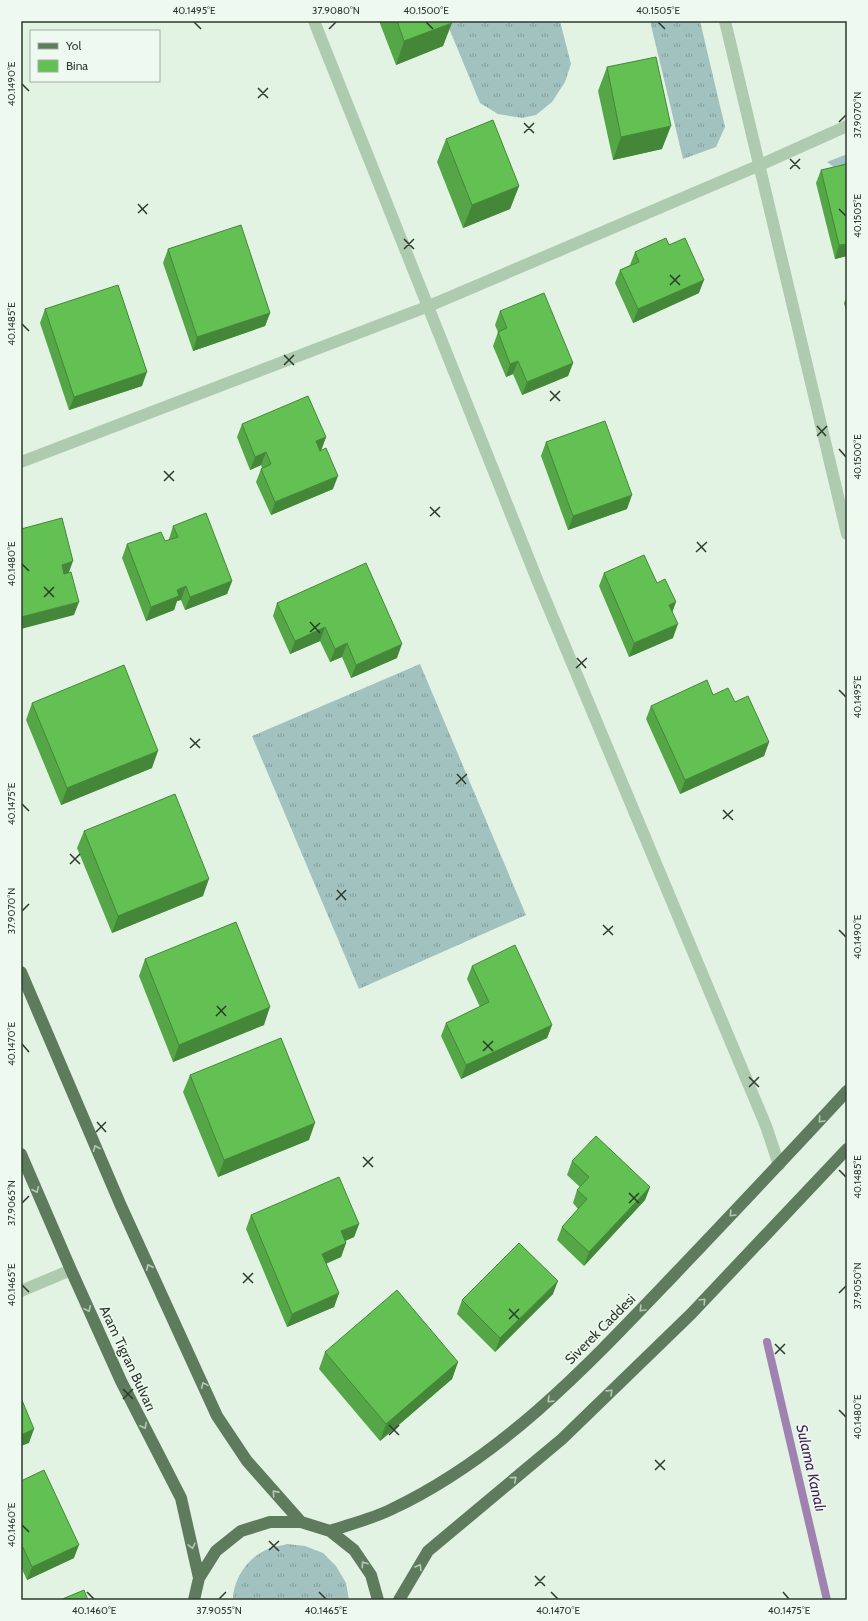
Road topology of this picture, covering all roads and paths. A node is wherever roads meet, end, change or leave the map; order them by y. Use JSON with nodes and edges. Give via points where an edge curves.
{"nodes":[{"id":1,"x":314,"y":21,"type":"edge"},
{"id":2,"x":725,"y":21,"type":"edge"},
{"id":3,"x":847,"y":126,"type":"edge"},
{"id":4,"x":760,"y":165,"type":"junction"},
{"id":5,"x":429,"y":306,"type":"junction"},
{"id":6,"x":21,"y":462,"type":"edge"},
{"id":7,"x":847,"y":534,"type":"edge"},
{"id":8,"x":21,"y":972,"type":"edge"},
{"id":9,"x":847,"y":1091,"type":"edge"},
{"id":10,"x":847,"y":1149,"type":"edge"},
{"id":11,"x":21,"y":1154,"type":"edge"},
{"id":12,"x":779,"y":1165,"type":"junction"},
{"id":13,"x":70,"y":1270,"type":"junction"},
{"id":14,"x":21,"y":1291,"type":"edge"},
{"id":15,"x":301,"y":1522,"type":"junction"},
{"id":16,"x":330,"y":1531,"type":"junction"},
{"id":17,"x":199,"y":1578,"type":"junction"},
{"id":18,"x":194,"y":1600,"type":"edge"},
{"id":19,"x":378,"y":1600,"type":"edge"},
{"id":20,"x":399,"y":1600,"type":"edge"}],
"edges":[{"from":1,"to":5,"type":"street"},
{"from":2,"to":4,"type":"street"},
{"from":3,"to":4,"type":"street"},
{"from":4,"to":5,"type":"street"},
{"from":4,"to":7,"type":"street"},
{"from":5,"to":6,"type":"street"},
{"from":5,"to":12,"type":"street","via":[[541,590],[766,1126]]},
{"from":15,"to":8,"type":"main road","one_way":true,"via":[[247,1461],[217,1416],[121,1206]]},
{"from":9,"to":12,"type":"main road","name":"Siverek Caddesi","one_way":true},
{"from":20,"to":10,"type":"main road","one_way":true,"via":[[428,1551],[562,1439],[691,1314]]},
{"from":11,"to":13,"type":"main road","name":"Aram Tigran Bulvarı","one_way":true},
{"from":12,"to":16,"type":"main road","name":"Siverek Caddesi","one_way":true,"via":[[542,1408],[484,1455],[419,1496],[390,1510]]},
{"from":13,"to":14,"type":"street"},
{"from":13,"to":17,"type":"main road","name":"Aram Tigran Bulvarı","one_way":true,"via":[[121,1381],[181,1498]]},
{"from":15,"to":16,"type":"main road"},
{"from":15,"to":17,"type":"main road","via":[[270,1522],[241,1531],[216,1551]]},
{"from":19,"to":16,"type":"main road","one_way":true,"via":[[371,1575],[354,1550]]},
{"from":17,"to":18,"type":"main road"}]}
